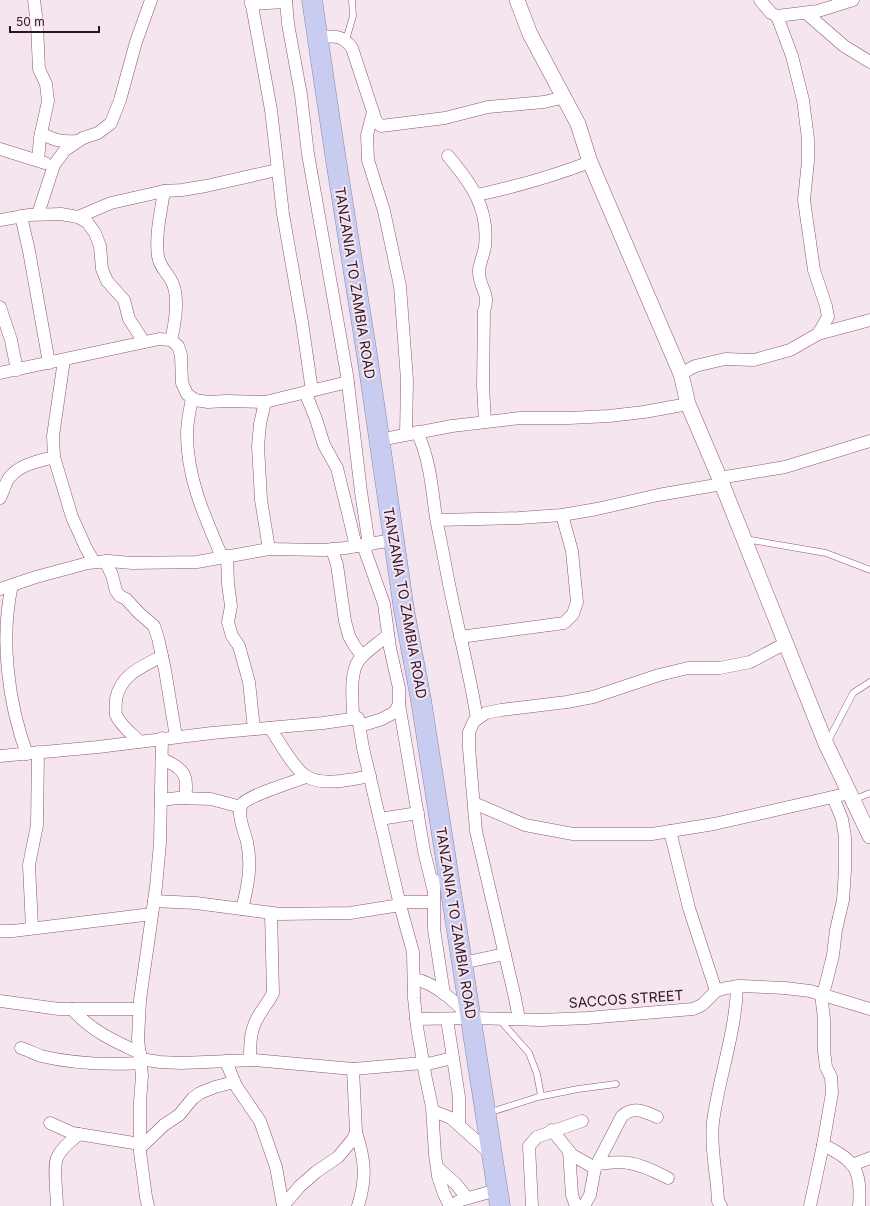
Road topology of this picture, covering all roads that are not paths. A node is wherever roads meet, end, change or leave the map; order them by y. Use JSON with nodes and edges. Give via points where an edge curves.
{"nodes":[{"id":1,"x":34,"y":0,"type":"edge"},
{"id":2,"x":151,"y":0,"type":"edge"},
{"id":3,"x":312,"y":0,"type":"edge"},
{"id":4,"x":352,"y":0,"type":"edge"},
{"id":5,"x":517,"y":0,"type":"edge"},
{"id":6,"x":760,"y":0,"type":"edge"},
{"id":7,"x":852,"y":0,"type":"edge"},
{"id":8,"x":286,"y":1,"type":"edge"},
{"id":9,"x":251,"y":2,"type":"edge"},
{"id":10,"x":806,"y":13,"type":"junction"},
{"id":11,"x":777,"y":16,"type":"junction"},
{"id":12,"x":318,"y":37,"type":"junction"},
{"id":13,"x":346,"y":40,"type":"junction"},
{"id":14,"x":870,"y":62,"type":"edge"},
{"id":15,"x":565,"y":97,"type":"junction"},
{"id":16,"x":373,"y":112,"type":"junction"},
{"id":17,"x":41,"y":133,"type":"junction"},
{"id":18,"x":80,"y":141,"type":"junction"},
{"id":19,"x":0,"y":149,"type":"edge"},
{"id":20,"x":448,"y":156,"type":"dead end"},
{"id":21,"x":38,"y":160,"type":"junction"},
{"id":22,"x":590,"y":162,"type":"junction"},
{"id":23,"x":54,"y":166,"type":"junction"},
{"id":24,"x":277,"y":170,"type":"junction"},
{"id":25,"x":164,"y":191,"type":"junction"},
{"id":26,"x":477,"y":195,"type":"junction"},
{"id":27,"x":38,"y":214,"type":"junction"},
{"id":28,"x":21,"y":216,"type":"junction"},
{"id":29,"x":78,"y":217,"type":"junction"},
{"id":30,"x":0,"y":220,"type":"edge"},
{"id":31,"x":0,"y":307,"type":"edge"},
{"id":32,"x":870,"y":320,"type":"edge"},
{"id":33,"x":818,"y":334,"type":"junction"},
{"id":34,"x":170,"y":340,"type":"junction"},
{"id":35,"x":144,"y":342,"type":"junction"},
{"id":36,"x":64,"y":360,"type":"junction"},
{"id":37,"x":49,"y":363,"type":"junction"},
{"id":38,"x":17,"y":370,"type":"junction"},
{"id":39,"x":0,"y":373,"type":"edge"},
{"id":40,"x":680,"y":374,"type":"junction"},
{"id":41,"x":348,"y":382,"type":"junction"},
{"id":42,"x":309,"y":391,"type":"junction"},
{"id":43,"x":192,"y":398,"type":"junction"},
{"id":44,"x":265,"y":402,"type":"junction"},
{"id":45,"x":688,"y":404,"type":"junction"},
{"id":46,"x":486,"y":422,"type":"junction"},
{"id":47,"x":412,"y":433,"type":"junction"},
{"id":48,"x":379,"y":440,"type":"junction"},
{"id":49,"x":870,"y":441,"type":"edge"},
{"id":50,"x":54,"y":457,"type":"junction"},
{"id":51,"x":720,"y":481,"type":"junction"},
{"id":52,"x":0,"y":497,"type":"edge"},
{"id":53,"x":562,"y":514,"type":"junction"},
{"id":54,"x":437,"y":520,"type":"junction"},
{"id":55,"x":743,"y":538,"type":"junction"},
{"id":56,"x":393,"y":540,"type":"junction"},
{"id":57,"x":363,"y":546,"type":"junction"},
{"id":58,"x":269,"y":549,"type":"junction"},
{"id":59,"x":332,"y":549,"type":"junction"},
{"id":60,"x":224,"y":557,"type":"junction"},
{"id":61,"x":99,"y":562,"type":"junction"},
{"id":62,"x":870,"y":570,"type":"edge"},
{"id":63,"x":6,"y":587,"type":"edge"},
{"id":64,"x":388,"y":636,"type":"junction"},
{"id":65,"x":460,"y":638,"type":"junction"},
{"id":66,"x":786,"y":643,"type":"junction"},
{"id":67,"x":162,"y":656,"type":"junction"},
{"id":68,"x":362,"y":656,"type":"junction"},
{"id":69,"x":870,"y":682,"type":"edge"},
{"id":70,"x":399,"y":704,"type":"junction"},
{"id":71,"x":477,"y":719,"type":"junction"},
{"id":72,"x":356,"y":722,"type":"junction"},
{"id":73,"x":270,"y":728,"type":"junction"},
{"id":74,"x":254,"y":730,"type":"junction"},
{"id":75,"x":176,"y":737,"type":"junction"},
{"id":76,"x":162,"y":738,"type":"junction"},
{"id":77,"x":139,"y":741,"type":"junction"},
{"id":78,"x":826,"y":744,"type":"junction"},
{"id":79,"x":32,"y":753,"type":"junction"},
{"id":80,"x":0,"y":756,"type":"edge"},
{"id":81,"x":162,"y":759,"type":"junction"},
{"id":82,"x":370,"y":776,"type":"junction"},
{"id":83,"x":306,"y":777,"type":"junction"},
{"id":84,"x":870,"y":793,"type":"edge"},
{"id":85,"x":833,"y":797,"type":"junction"},
{"id":86,"x":851,"y":797,"type":"junction"},
{"id":87,"x":185,"y":798,"type":"junction"},
{"id":88,"x":161,"y":800,"type":"junction"},
{"id":89,"x":474,"y":803,"type":"junction"},
{"id":90,"x":241,"y":807,"type":"junction"},
{"id":91,"x":418,"y":814,"type":"junction"},
{"id":92,"x":380,"y":819,"type":"junction"},
{"id":93,"x":670,"y":832,"type":"junction"},
{"id":94,"x":870,"y":836,"type":"edge"},
{"id":95,"x":445,"y":856,"type":"junction"},
{"id":96,"x":434,"y":888,"type":"junction"},
{"id":97,"x":154,"y":901,"type":"junction"},
{"id":98,"x":433,"y":902,"type":"junction"},
{"id":99,"x":400,"y":903,"type":"junction"},
{"id":100,"x":242,"y":909,"type":"junction"},
{"id":101,"x":271,"y":913,"type":"junction"},
{"id":102,"x":152,"y":914,"type":"junction"},
{"id":103,"x":32,"y":928,"type":"junction"},
{"id":104,"x":0,"y":931,"type":"edge"},
{"id":105,"x":505,"y":954,"type":"junction"},
{"id":106,"x":462,"y":963,"type":"junction"},
{"id":107,"x":414,"y":979,"type":"junction"},
{"id":108,"x":737,"y":986,"type":"junction"},
{"id":109,"x":716,"y":991,"type":"junction"},
{"id":110,"x":444,"y":994,"type":"junction"},
{"id":111,"x":822,"y":995,"type":"junction"},
{"id":112,"x":0,"y":1001,"type":"edge"},
{"id":113,"x":72,"y":1009,"type":"junction"},
{"id":114,"x":139,"y":1009,"type":"junction"},
{"id":115,"x":870,"y":1009,"type":"edge"},
{"id":116,"x":471,"y":1018,"type":"junction"},
{"id":117,"x":498,"y":1018,"type":"junction"},
{"id":118,"x":448,"y":1019,"type":"junction"},
{"id":119,"x":519,"y":1019,"type":"junction"},
{"id":120,"x":416,"y":1020,"type":"junction"},
{"id":121,"x":21,"y":1048,"type":"dead end"},
{"id":122,"x":140,"y":1058,"type":"junction"},
{"id":123,"x":453,"y":1058,"type":"junction"},
{"id":124,"x":250,"y":1060,"type":"junction"},
{"id":125,"x":226,"y":1061,"type":"junction"},
{"id":126,"x":423,"y":1064,"type":"junction"},
{"id":127,"x":353,"y":1069,"type":"junction"},
{"id":128,"x":234,"y":1082,"type":"junction"},
{"id":129,"x":616,"y":1084,"type":"dead end"},
{"id":130,"x":542,"y":1096,"type":"junction"},
{"id":131,"x":432,"y":1111,"type":"junction"},
{"id":132,"x":485,"y":1114,"type":"junction"},
{"id":133,"x":657,"y":1117,"type":"dead end"},
{"id":134,"x":582,"y":1121,"type":"dead end"},
{"id":135,"x":50,"y":1123,"type":"dead end"},
{"id":136,"x":459,"y":1125,"type":"junction"},
{"id":137,"x":552,"y":1130,"type":"junction"},
{"id":138,"x":356,"y":1132,"type":"junction"},
{"id":139,"x":79,"y":1134,"type":"junction"},
{"id":140,"x":823,"y":1145,"type":"junction"},
{"id":141,"x":140,"y":1146,"type":"junction"},
{"id":142,"x":569,"y":1151,"type":"junction"},
{"id":143,"x":492,"y":1155,"type":"junction"},
{"id":144,"x":870,"y":1158,"type":"edge"},
{"id":145,"x":852,"y":1165,"type":"junction"},
{"id":146,"x":596,"y":1166,"type":"junction"},
{"id":147,"x":437,"y":1167,"type":"junction"},
{"id":148,"x":668,"y":1178,"type":"dead end"},
{"id":149,"x":865,"y":1187,"type":"edge"},
{"id":150,"x":467,"y":1198,"type":"junction"},
{"id":151,"x":498,"y":1198,"type":"edge"},
{"id":152,"x":57,"y":1206,"type":"edge"},
{"id":153,"x":148,"y":1206,"type":"edge"},
{"id":154,"x":283,"y":1206,"type":"edge"},
{"id":155,"x":358,"y":1206,"type":"edge"},
{"id":156,"x":450,"y":1206,"type":"edge"},
{"id":157,"x":453,"y":1206,"type":"edge"},
{"id":158,"x":532,"y":1206,"type":"edge"},
{"id":159,"x":576,"y":1206,"type":"edge"},
{"id":160,"x":584,"y":1206,"type":"edge"},
{"id":161,"x":721,"y":1206,"type":"edge"},
{"id":162,"x":810,"y":1206,"type":"edge"},
{"id":163,"x":859,"y":1206,"type":"edge"}],
"edges":[{"from":1,"to":17,"type":"street","via":[[39,69],[46,84],[48,101]]},
{"from":2,"to":18,"type":"street","via":[[110,124]]},
{"from":3,"to":12,"type":"highway","name":"TANZANIA TO ZAMBIA ROAD"},
{"from":4,"to":13,"type":"lane","via":[[352,16]]},
{"from":5,"to":15,"type":"street","via":[[530,34]]},
{"from":6,"to":11,"type":"street"},
{"from":7,"to":10,"type":"street"},
{"from":8,"to":9,"type":"street"},
{"from":8,"to":41,"type":"street","via":[[308,154]]},
{"from":9,"to":24,"type":"street","via":[[271,110]]},
{"from":10,"to":11,"type":"street"},
{"from":10,"to":14,"type":"street","via":[[844,46]]},
{"from":11,"to":33,"type":"street","via":[[792,56],[803,100],[808,139],[804,200],[814,270],[828,317]]},
{"from":12,"to":13,"type":"street","via":[[338,37]]},
{"from":12,"to":48,"type":"highway","name":"TANZANIA TO ZAMBIA ROAD"},
{"from":13,"to":16,"type":"street","via":[[352,48]]},
{"from":15,"to":16,"type":"street","via":[[544,102],[488,107],[445,118],[389,126],[382,126],[376,121]]},
{"from":15,"to":22,"type":"street","via":[[578,124]]},
{"from":16,"to":47,"type":"street","via":[[367,135],[368,160],[384,211],[400,286]]},
{"from":17,"to":18,"type":"street","via":[[54,140]]},
{"from":17,"to":21,"type":"street"},
{"from":18,"to":23,"type":"street","via":[[65,150]]},
{"from":19,"to":21,"type":"street"},
{"from":20,"to":26,"type":"street"},
{"from":21,"to":23,"type":"street"},
{"from":22,"to":26,"type":"street","via":[[559,174]]},
{"from":22,"to":40,"type":"street"},
{"from":23,"to":27,"type":"street"},
{"from":24,"to":25,"type":"street","via":[[200,187]]},
{"from":24,"to":42,"type":"street","via":[[302,322]]},
{"from":25,"to":29,"type":"street","via":[[111,203]]},
{"from":25,"to":34,"type":"street","via":[[158,256],[160,265],[174,286],[175,324]]},
{"from":26,"to":46,"type":"street","via":[[486,229],[485,247],[479,270],[487,300],[484,311],[483,386]]},
{"from":27,"to":28,"type":"street"},
{"from":27,"to":29,"type":"street"},
{"from":28,"to":30,"type":"street"},
{"from":28,"to":37,"type":"street"},
{"from":29,"to":35,"type":"street","via":[[87,222],[95,233],[107,281],[124,300],[129,319]]},
{"from":31,"to":38,"type":"street"},
{"from":32,"to":33,"type":"street"},
{"from":33,"to":40,"type":"street","via":[[790,350],[754,360],[725,359],[695,366]]},
{"from":34,"to":35,"type":"street"},
{"from":34,"to":43,"type":"street","via":[[178,346],[181,355],[182,383]]},
{"from":35,"to":36,"type":"street"},
{"from":36,"to":37,"type":"street"},
{"from":36,"to":50,"type":"street","via":[[53,436]]},
{"from":37,"to":38,"type":"street"},
{"from":38,"to":39,"type":"street"},
{"from":40,"to":45,"type":"street"},
{"from":41,"to":42,"type":"street"},
{"from":41,"to":57,"type":"street","via":[[361,492]]},
{"from":42,"to":44,"type":"street"},
{"from":42,"to":57,"type":"street","via":[[324,445],[336,468]]},
{"from":43,"to":44,"type":"street","via":[[208,402]]},
{"from":43,"to":60,"type":"street","via":[[187,434],[190,471],[202,512]]},
{"from":44,"to":58,"type":"street","via":[[258,446],[261,500]]},
{"from":45,"to":46,"type":"street","via":[[609,416],[520,418]]},
{"from":45,"to":51,"type":"street"},
{"from":46,"to":47,"type":"street"},
{"from":47,"to":48,"type":"street"},
{"from":47,"to":54,"type":"street","via":[[424,446],[430,468]]},
{"from":48,"to":56,"type":"highway","name":"TANZANIA TO ZAMBIA ROAD"},
{"from":49,"to":51,"type":"street","via":[[785,467]]},
{"from":50,"to":52,"type":"street","via":[[20,469],[9,478]]},
{"from":50,"to":61,"type":"street","via":[[72,517],[86,548]]},
{"from":51,"to":53,"type":"street","via":[[598,509]]},
{"from":51,"to":55,"type":"street"},
{"from":53,"to":54,"type":"street"},
{"from":53,"to":65,"type":"street","via":[[572,551],[576,602],[573,614],[564,623]]},
{"from":54,"to":65,"type":"street"},
{"from":55,"to":62,"type":"lane","via":[[826,553]]},
{"from":55,"to":66,"type":"street"},
{"from":56,"to":57,"type":"street"},
{"from":56,"to":95,"type":"highway","name":"TANZANIA TO ZAMBIA ROAD"},
{"from":57,"to":59,"type":"street"},
{"from":57,"to":64,"type":"street","via":[[384,604]]},
{"from":58,"to":59,"type":"street"},
{"from":58,"to":60,"type":"street"},
{"from":59,"to":68,"type":"street","via":[[337,565],[345,621],[354,645]]},
{"from":60,"to":61,"type":"street","via":[[174,564]]},
{"from":60,"to":74,"type":"street","via":[[231,606],[228,622],[232,636],[239,646],[249,682]]},
{"from":61,"to":63,"type":"street"},
{"from":61,"to":67,"type":"street","via":[[112,575],[120,596],[154,626]]},
{"from":63,"to":79,"type":"street","via":[[11,699],[18,729]]},
{"from":64,"to":68,"type":"street"},
{"from":64,"to":70,"type":"street","via":[[399,688]]},
{"from":65,"to":71,"type":"street"},
{"from":66,"to":71,"type":"street","via":[[750,662],[720,668],[688,668],[593,697],[501,710],[486,713]]},
{"from":66,"to":78,"type":"street"},
{"from":67,"to":75,"type":"street"},
{"from":67,"to":77,"type":"street","via":[[132,673],[118,688],[116,715]]},
{"from":68,"to":72,"type":"street","via":[[354,670],[352,690]]},
{"from":69,"to":78,"type":"lane","via":[[853,693]]},
{"from":70,"to":72,"type":"street","via":[[395,712],[382,719]]},
{"from":70,"to":91,"type":"street"},
{"from":71,"to":89,"type":"street","via":[[469,732]]},
{"from":72,"to":73,"type":"street"},
{"from":72,"to":82,"type":"street"},
{"from":73,"to":74,"type":"street"},
{"from":73,"to":83,"type":"street","via":[[299,771]]},
{"from":74,"to":75,"type":"street"},
{"from":75,"to":76,"type":"street"},
{"from":76,"to":77,"type":"street"},
{"from":76,"to":81,"type":"street"},
{"from":77,"to":79,"type":"street"},
{"from":78,"to":86,"type":"street"},
{"from":79,"to":80,"type":"street"},
{"from":79,"to":103,"type":"street","via":[[36,825],[29,865]]},
{"from":81,"to":87,"type":"street","via":[[183,772],[187,789]]},
{"from":81,"to":88,"type":"street"},
{"from":82,"to":83,"type":"street","via":[[328,781]]},
{"from":82,"to":92,"type":"street"},
{"from":83,"to":90,"type":"street","via":[[255,797],[243,803]]},
{"from":84,"to":86,"type":"lane"},
{"from":85,"to":86,"type":"street"},
{"from":85,"to":93,"type":"street"},
{"from":85,"to":111,"type":"street","via":[[842,819],[845,837],[845,870],[843,900],[833,955]]},
{"from":86,"to":94,"type":"street"},
{"from":87,"to":88,"type":"street"},
{"from":87,"to":90,"type":"street","via":[[211,798]]},
{"from":88,"to":97,"type":"street"},
{"from":89,"to":93,"type":"street","via":[[525,825],[572,834]]},
{"from":89,"to":105,"type":"street","via":[[476,831]]},
{"from":90,"to":100,"type":"street","via":[[241,821],[250,858],[249,878]]},
{"from":91,"to":92,"type":"street"},
{"from":91,"to":96,"type":"street"},
{"from":92,"to":99,"type":"street"},
{"from":93,"to":109,"type":"street","via":[[689,908]]},
{"from":95,"to":96,"type":"street","via":[[436,873]]},
{"from":95,"to":106,"type":"highway","name":"TANZANIA TO ZAMBIA ROAD"},
{"from":96,"to":98,"type":"street"},
{"from":97,"to":100,"type":"street"},
{"from":97,"to":102,"type":"street"},
{"from":98,"to":99,"type":"street"},
{"from":98,"to":110,"type":"street","via":[[434,929]]},
{"from":99,"to":101,"type":"street","via":[[350,913]]},
{"from":99,"to":107,"type":"street","via":[[413,952]]},
{"from":100,"to":101,"type":"street"},
{"from":101,"to":124,"type":"street","via":[[273,993],[268,1005],[257,1017],[252,1030]]},
{"from":102,"to":103,"type":"street"},
{"from":102,"to":114,"type":"street"},
{"from":103,"to":104,"type":"street"},
{"from":105,"to":106,"type":"street"},
{"from":105,"to":119,"type":"street"},
{"from":106,"to":116,"type":"highway","name":"TANZANIA TO ZAMBIA ROAD"},
{"from":107,"to":110,"type":"street","via":[[427,983]]},
{"from":107,"to":120,"type":"street"},
{"from":108,"to":109,"type":"street"},
{"from":108,"to":111,"type":"street","via":[[785,988]]},
{"from":108,"to":161,"type":"street","via":[[737,1005],[713,1124],[713,1152],[718,1201]]},
{"from":109,"to":119,"type":"street","name":"SACCOS STREET","via":[[702,1005],[693,1009],[587,1018]]},
{"from":110,"to":116,"type":"street"},
{"from":111,"to":115,"type":"street"},
{"from":111,"to":140,"type":"street","via":[[824,1051],[826,1067],[831,1077],[832,1093]]},
{"from":112,"to":113,"type":"street"},
{"from":113,"to":114,"type":"street"},
{"from":113,"to":122,"type":"street","via":[[95,1031]]},
{"from":114,"to":122,"type":"street"},
{"from":116,"to":117,"type":"street","name":"SACCOS STREET"},
{"from":116,"to":118,"type":"street","name":"SACCOS STREET"},
{"from":116,"to":132,"type":"highway","name":"TANZANIA TO ZAMBIA ROAD"},
{"from":117,"to":119,"type":"street","name":"SACCOS STREET"},
{"from":117,"to":130,"type":"lane","via":[[529,1053]]},
{"from":118,"to":120,"type":"street","name":"SACCOS STREET"},
{"from":118,"to":123,"type":"street"},
{"from":120,"to":126,"type":"street"},
{"from":121,"to":122,"type":"street","via":[[40,1056],[75,1062],[112,1064]]},
{"from":122,"to":125,"type":"street","via":[[181,1063]]},
{"from":122,"to":141,"type":"street"},
{"from":123,"to":126,"type":"street"},
{"from":123,"to":136,"type":"street","via":[[459,1097]]},
{"from":124,"to":125,"type":"street"},
{"from":124,"to":127,"type":"street"},
{"from":125,"to":128,"type":"street"},
{"from":126,"to":127,"type":"street"},
{"from":126,"to":131,"type":"street"},
{"from":127,"to":138,"type":"street"},
{"from":128,"to":141,"type":"street","via":[[200,1093]]},
{"from":128,"to":154,"type":"street","via":[[260,1121],[276,1166]]},
{"from":129,"to":130,"type":"lane"},
{"from":130,"to":132,"type":"lane"},
{"from":131,"to":136,"type":"street","via":[[451,1118]]},
{"from":131,"to":147,"type":"street"},
{"from":132,"to":143,"type":"highway","name":"TANZANIA TO ZAMBIA ROAD"},
{"from":133,"to":146,"type":"street","via":[[646,1112],[628,1111],[616,1127]]},
{"from":134,"to":137,"type":"street"},
{"from":135,"to":139,"type":"street"},
{"from":136,"to":143,"type":"street"},
{"from":137,"to":142,"type":"street"},
{"from":137,"to":158,"type":"street","via":[[537,1137],[529,1146]]},
{"from":138,"to":154,"type":"street","via":[[338,1157],[300,1186]]},
{"from":138,"to":155,"type":"street","via":[[364,1161],[364,1181]]},
{"from":139,"to":141,"type":"street"},
{"from":139,"to":152,"type":"street","via":[[57,1157]]},
{"from":140,"to":145,"type":"street","via":[[846,1158]]},
{"from":140,"to":162,"type":"street"},
{"from":141,"to":153,"type":"street"},
{"from":142,"to":146,"type":"street","via":[[583,1162]]},
{"from":142,"to":159,"type":"street","via":[[572,1195]]},
{"from":143,"to":151,"type":"highway","name":"TANZANIA TO ZAMBIA ROAD"},
{"from":144,"to":145,"type":"street"},
{"from":145,"to":149,"type":"street"},
{"from":146,"to":148,"type":"street","via":[[630,1163]]},
{"from":146,"to":160,"type":"street","via":[[590,1195]]},
{"from":147,"to":150,"type":"street"},
{"from":147,"to":156,"type":"street"},
{"from":149,"to":163,"type":"street"},
{"from":150,"to":151,"type":"street"},
{"from":150,"to":157,"type":"street"}]}
